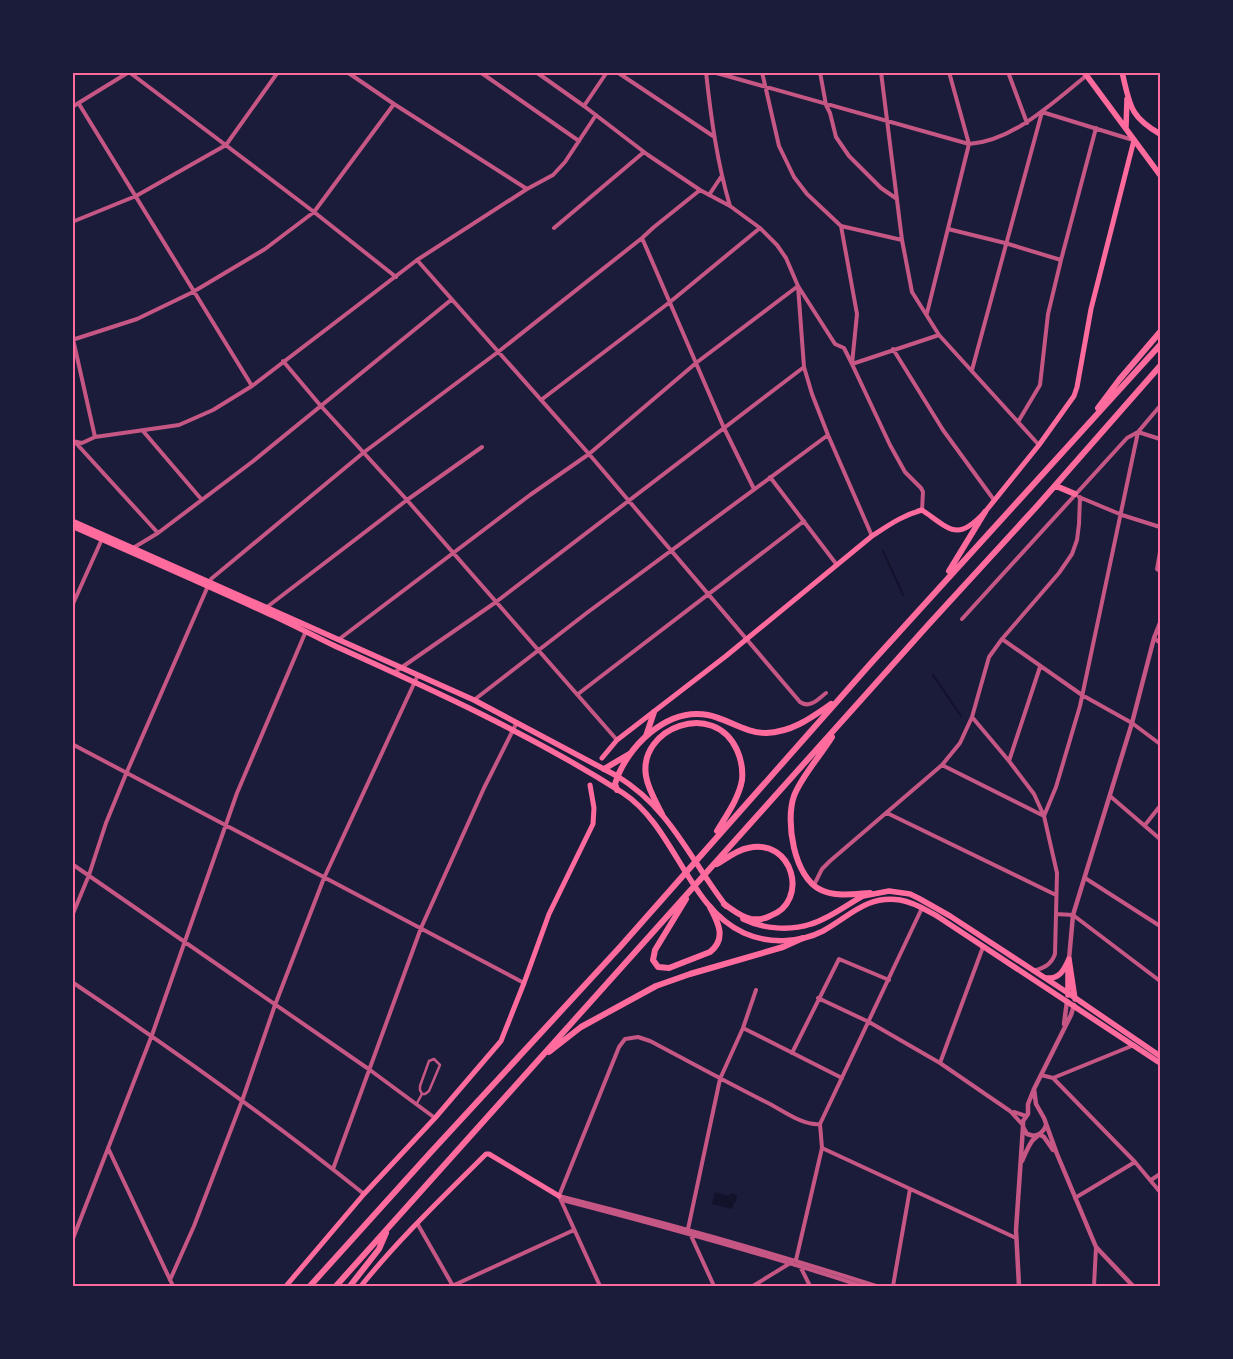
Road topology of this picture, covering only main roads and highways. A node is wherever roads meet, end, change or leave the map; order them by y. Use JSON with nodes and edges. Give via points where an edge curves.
{"nodes":[{"id":1,"x":1122,"y":72,"type":"edge"},
{"id":2,"x":1084,"y":74,"type":"edge"},
{"id":3,"x":1128,"y":98,"type":"junction"},
{"id":4,"x":1126,"y":127,"type":"junction"},
{"id":5,"x":1160,"y":134,"type":"edge"},
{"id":6,"x":1134,"y":140,"type":"junction"},
{"id":7,"x":1160,"y":175,"type":"edge"},
{"id":8,"x":1160,"y":332,"type":"edge"},
{"id":9,"x":1160,"y":345,"type":"edge"},
{"id":10,"x":1160,"y":366,"type":"edge"},
{"id":11,"x":1078,"y":436,"type":"junction"},
{"id":12,"x":1056,"y":486,"type":"junction"},
{"id":13,"x":1077,"y":496,"type":"road end"},
{"id":14,"x":985,"y":512,"type":"junction"},
{"id":15,"x":72,"y":521,"type":"edge"},
{"id":16,"x":72,"y":526,"type":"edge"},
{"id":17,"x":131,"y":550,"type":"junction"},
{"id":18,"x":938,"y":588,"type":"junction"},
{"id":19,"x":394,"y":669,"type":"junction"},
{"id":20,"x":838,"y":699,"type":"junction"},
{"id":21,"x":654,"y":712,"type":"junction"},
{"id":22,"x":842,"y":720,"type":"junction"},
{"id":23,"x":646,"y":737,"type":"junction"},
{"id":24,"x":632,"y":753,"type":"junction"},
{"id":25,"x":602,"y":758,"type":"dead end"},
{"id":26,"x":604,"y":769,"type":"junction"},
{"id":27,"x":617,"y":776,"type":"junction"},
{"id":28,"x":590,"y":785,"type":"dead end"},
{"id":29,"x":617,"y":790,"type":"junction"},
{"id":30,"x":662,"y":814,"type":"junction"},
{"id":31,"x":712,"y":842,"type":"junction"},
{"id":32,"x":710,"y":869,"type":"junction"},
{"id":33,"x":693,"y":887,"type":"junction"},
{"id":34,"x":870,"y":893,"type":"junction"},
{"id":35,"x":724,"y":904,"type":"junction"},
{"id":36,"x":710,"y":907,"type":"junction"},
{"id":37,"x":803,"y":938,"type":"junction"},
{"id":38,"x":1069,"y":959,"type":"junction"},
{"id":39,"x":1044,"y":978,"type":"junction"},
{"id":40,"x":1068,"y":993,"type":"junction"},
{"id":41,"x":1075,"y":998,"type":"junction"},
{"id":42,"x":1067,"y":1001,"type":"junction"},
{"id":43,"x":1074,"y":1006,"type":"junction"},
{"id":44,"x":1159,"y":1052,"type":"edge"},
{"id":45,"x":536,"y":1062,"type":"junction"},
{"id":46,"x":1160,"y":1063,"type":"edge"},
{"id":47,"x":559,"y":1196,"type":"road end"},
{"id":48,"x":388,"y":1227,"type":"junction"},
{"id":49,"x":286,"y":1286,"type":"edge"},
{"id":50,"x":310,"y":1286,"type":"edge"},
{"id":51,"x":336,"y":1286,"type":"edge"},
{"id":52,"x":350,"y":1286,"type":"edge"},
{"id":53,"x":361,"y":1286,"type":"edge"}],
"edges":[{"from":1,"to":3,"type":"main road"},
{"from":2,"to":4,"type":"main road"},
{"from":3,"to":4,"type":"main road"},
{"from":3,"to":5,"type":"main road","via":[[1135,116]]},
{"from":4,"to":6,"type":"main road"},
{"from":6,"to":7,"type":"main road"},
{"from":6,"to":14,"type":"main road","via":[[1071,403]]},
{"from":8,"to":11,"type":"highway"},
{"from":9,"to":11,"type":"highway"},
{"from":10,"to":12,"type":"highway"},
{"from":11,"to":18,"type":"highway"},
{"from":12,"to":13,"type":"highway"},
{"from":12,"to":22,"type":"highway"},
{"from":14,"to":18,"type":"highway"},
{"from":14,"to":21,"type":"main road","via":[[966,529],[956,531],[922,510],[896,520]]},
{"from":15,"to":17,"type":"main road"},
{"from":16,"to":17,"type":"main road"},
{"from":17,"to":19,"type":"main road"},
{"from":18,"to":20,"type":"highway"},
{"from":19,"to":26,"type":"main road","via":[[401,668],[474,700]]},
{"from":19,"to":29,"type":"main road","via":[[513,730]]},
{"from":20,"to":23,"type":"highway","via":[[808,720],[783,730],[758,732],[710,716],[687,715],[664,722]]},
{"from":20,"to":31,"type":"highway"},
{"from":21,"to":23,"type":"highway"},
{"from":21,"to":25,"type":"main road","via":[[617,740]]},
{"from":22,"to":32,"type":"highway"},
{"from":22,"to":34,"type":"highway","via":[[800,785],[792,805],[795,850],[801,869],[814,886],[834,894]]},
{"from":23,"to":24,"type":"highway"},
{"from":24,"to":26,"type":"highway"},
{"from":24,"to":27,"type":"highway"},
{"from":26,"to":27,"type":"main road"},
{"from":27,"to":29,"type":"highway"},
{"from":27,"to":30,"type":"main road","via":[[645,796]]},
{"from":28,"to":49,"type":"main road","via":[[593,824],[549,914],[501,1041]]},
{"from":29,"to":36,"type":"main road","via":[[639,807]]},
{"from":30,"to":31,"type":"highway","via":[[646,776],[647,761],[654,744],[668,730],[685,724],[701,723],[721,730],[735,747],[742,775],[738,793]]},
{"from":30,"to":35,"type":"main road"},
{"from":31,"to":50,"type":"highway"},
{"from":32,"to":33,"type":"highway"},
{"from":32,"to":35,"type":"highway","via":[[740,850],[758,846],[777,852],[788,865],[792,889],[786,904],[778,912],[753,920]]},
{"from":33,"to":36,"type":"highway","via":[[655,950],[655,964],[669,968],[714,948],[719,942],[720,928]]},
{"from":33,"to":45,"type":"highway"},
{"from":34,"to":35,"type":"main road","via":[[812,924],[787,928],[753,923],[739,917]]},
{"from":34,"to":39,"type":"main road","via":[[900,892],[920,899]]},
{"from":36,"to":37,"type":"main road","via":[[726,922],[752,936],[775,940]]},
{"from":37,"to":42,"type":"main road","via":[[819,933],[871,902],[906,901]]},
{"from":37,"to":45,"type":"highway","via":[[656,986],[581,1027]]},
{"from":38,"to":39,"type":"main road","via":[[1057,977]]},
{"from":38,"to":40,"type":"main road"},
{"from":38,"to":41,"type":"main road"},
{"from":39,"to":40,"type":"main road"},
{"from":40,"to":41,"type":"main road"},
{"from":40,"to":42,"type":"main road"},
{"from":41,"to":43,"type":"main road"},
{"from":41,"to":44,"type":"main road"},
{"from":42,"to":43,"type":"main road"},
{"from":43,"to":46,"type":"main road"},
{"from":45,"to":48,"type":"highway"},
{"from":47,"to":53,"type":"main road","via":[[487,1154],[416,1223]]},
{"from":48,"to":51,"type":"highway"},
{"from":48,"to":52,"type":"highway","via":[[379,1249]]}]}
